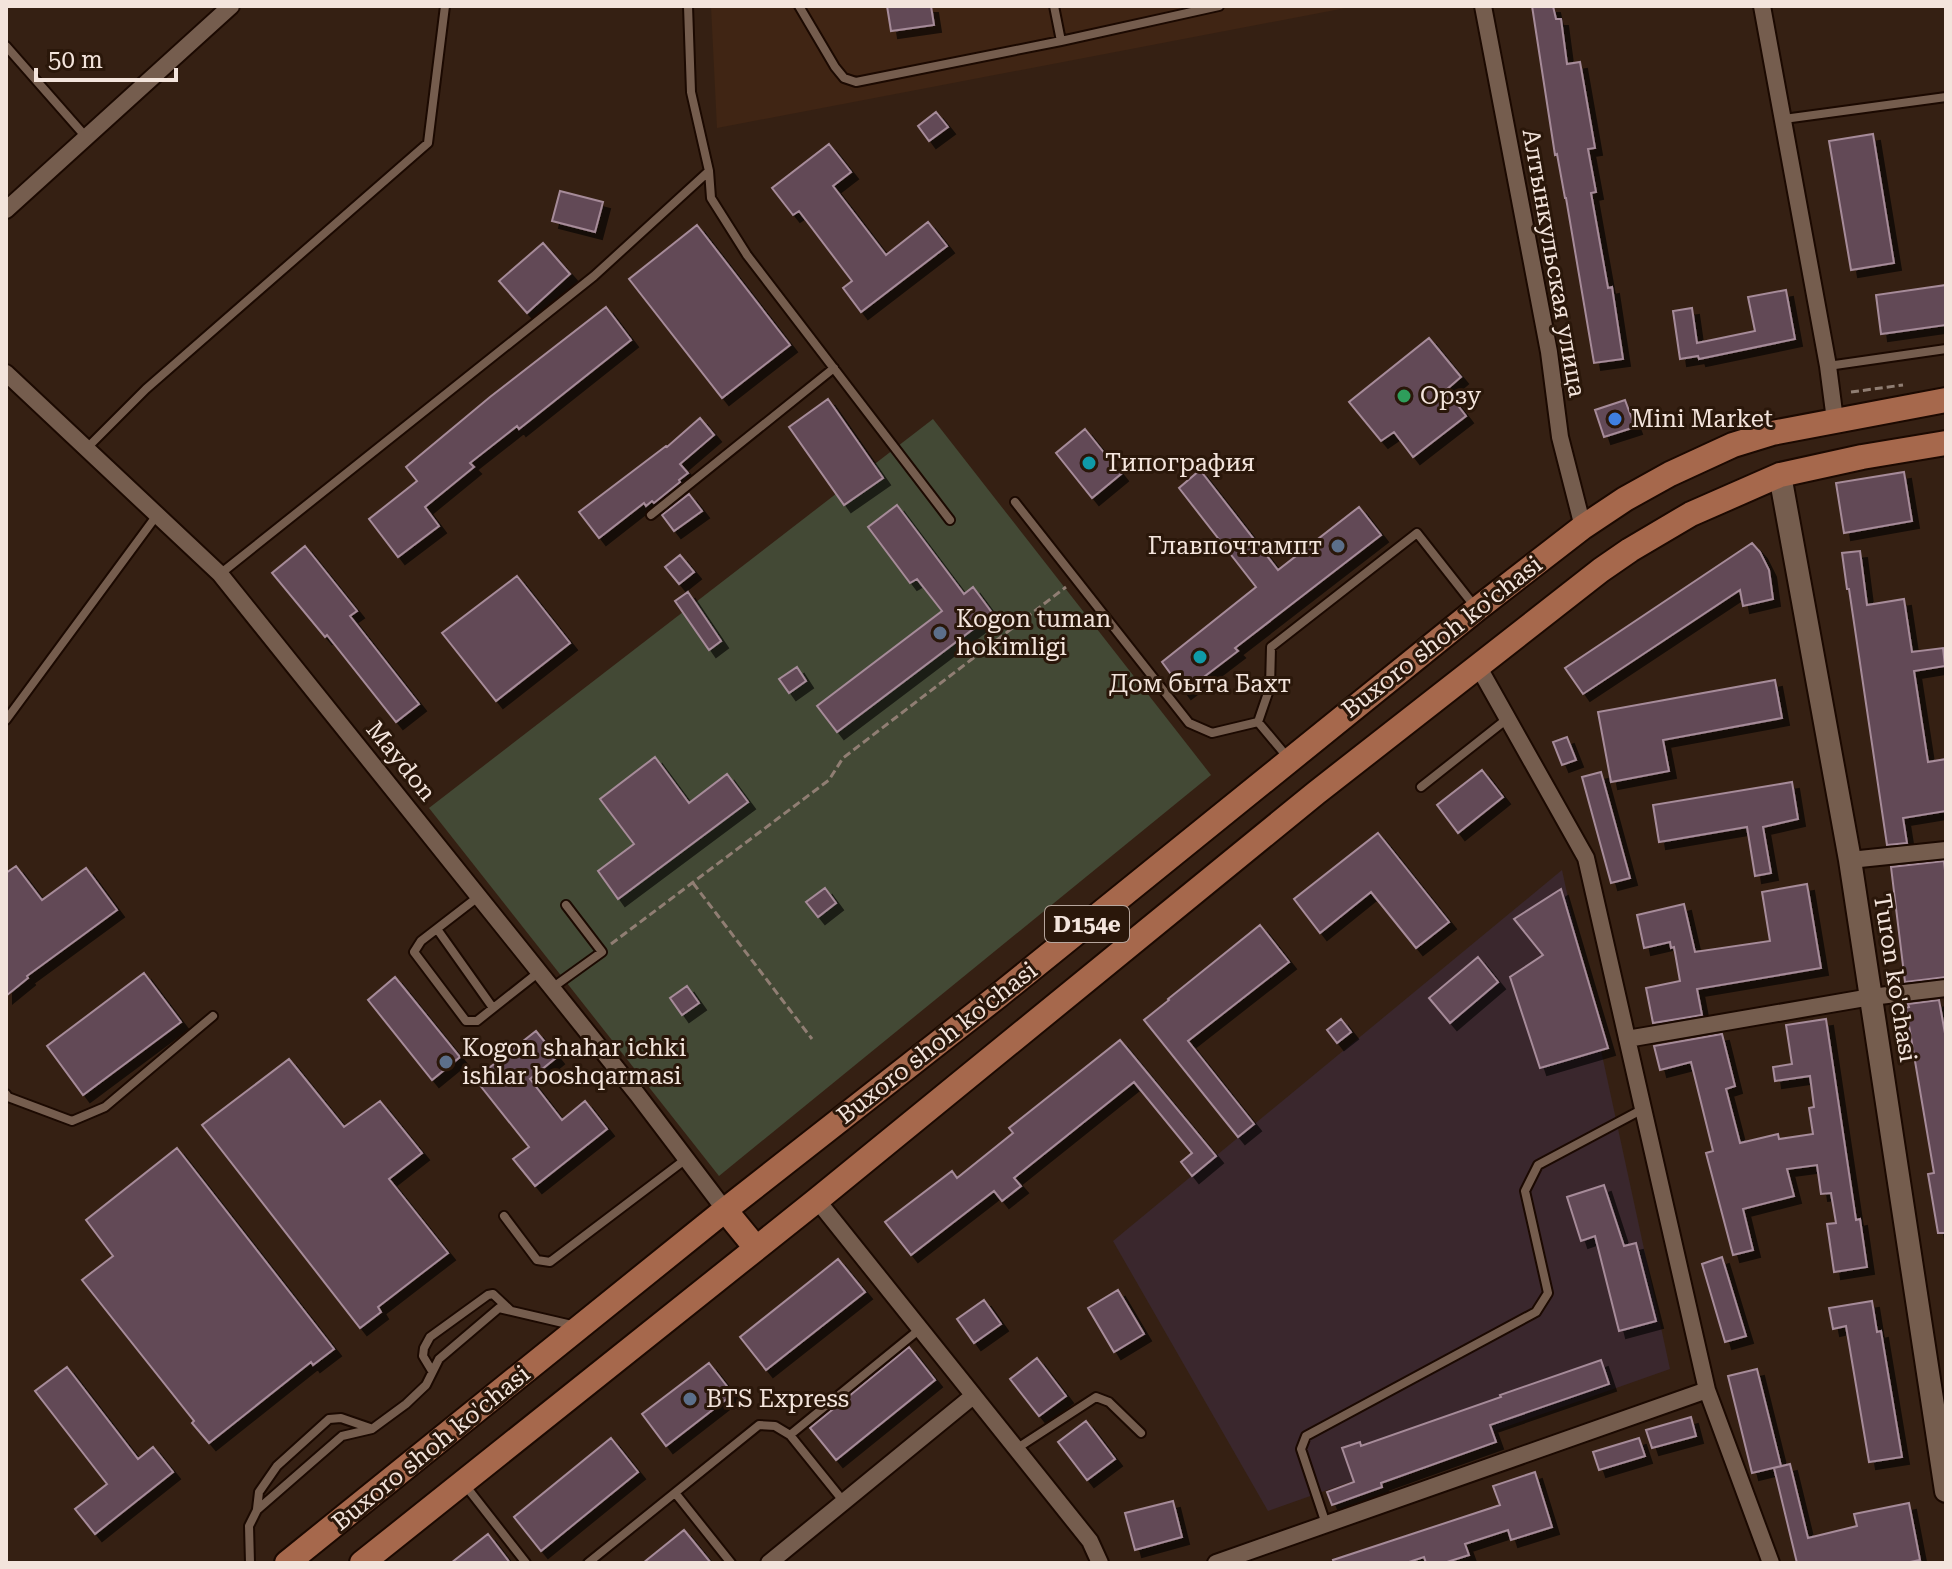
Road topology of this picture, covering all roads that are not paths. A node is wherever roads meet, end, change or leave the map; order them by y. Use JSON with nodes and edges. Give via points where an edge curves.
{"nodes":[{"id":1,"x":231,"y":6,"type":"edge"},
{"id":2,"x":445,"y":6,"type":"edge"},
{"id":3,"x":688,"y":6,"type":"edge"},
{"id":4,"x":799,"y":6,"type":"edge"},
{"id":5,"x":1054,"y":6,"type":"edge"},
{"id":6,"x":1219,"y":6,"type":"edge"},
{"id":7,"x":1483,"y":6,"type":"edge"},
{"id":8,"x":1762,"y":6,"type":"edge"},
{"id":9,"x":1061,"y":41,"type":"junction"},
{"id":10,"x":6,"y":46,"type":"edge"},
{"id":11,"x":1946,"y":97,"type":"edge"},
{"id":12,"x":1784,"y":119,"type":"junction"},
{"id":13,"x":86,"y":138,"type":"junction"},
{"id":14,"x":709,"y":171,"type":"junction"},
{"id":15,"x":6,"y":210,"type":"edge"},
{"id":16,"x":1946,"y":349,"type":"edge"},
{"id":17,"x":1828,"y":366,"type":"junction"},
{"id":18,"x":834,"y":368,"type":"junction"},
{"id":19,"x":6,"y":373,"type":"edge"},
{"id":20,"x":1946,"y":400,"type":"edge"},
{"id":21,"x":1835,"y":420,"type":"junction"},
{"id":22,"x":1946,"y":443,"type":"edge"},
{"id":23,"x":87,"y":448,"type":"junction"},
{"id":24,"x":1780,"y":475,"type":"junction"},
{"id":25,"x":1015,"y":502,"type":"dead end"},
{"id":26,"x":157,"y":515,"type":"junction"},
{"id":27,"x":651,"y":515,"type":"dead end"},
{"id":28,"x":950,"y":520,"type":"dead end"},
{"id":29,"x":1583,"y":527,"type":"junction"},
{"id":30,"x":220,"y":574,"type":"junction"},
{"id":31,"x":1477,"y":609,"type":"junction"},
{"id":32,"x":1478,"y":666,"type":"junction"},
{"id":33,"x":1508,"y":718,"type":"junction"},
{"id":34,"x":6,"y":720,"type":"edge"},
{"id":35,"x":1258,"y":722,"type":"junction"},
{"id":36,"x":1289,"y":759,"type":"junction"},
{"id":37,"x":1421,"y":787,"type":"dead end"},
{"id":38,"x":1316,"y":793,"type":"junction"},
{"id":39,"x":1946,"y":850,"type":"edge"},
{"id":40,"x":1850,"y":860,"type":"junction"},
{"id":41,"x":479,"y":896,"type":"junction"},
{"id":42,"x":566,"y":905,"type":"dead end"},
{"id":43,"x":437,"y":929,"type":"junction"},
{"id":44,"x":539,"y":972,"type":"junction"},
{"id":45,"x":552,"y":988,"type":"junction"},
{"id":46,"x":1946,"y":988,"type":"edge"},
{"id":47,"x":1871,"y":997,"type":"junction"},
{"id":48,"x":493,"y":1008,"type":"junction"},
{"id":49,"x":213,"y":1016,"type":"dead end"},
{"id":50,"x":1627,"y":1039,"type":"junction"},
{"id":51,"x":6,"y":1094,"type":"edge"},
{"id":52,"x":1643,"y":1109,"type":"junction"},
{"id":53,"x":686,"y":1159,"type":"junction"},
{"id":54,"x":817,"y":1200,"type":"junction"},
{"id":55,"x":725,"y":1210,"type":"junction"},
{"id":56,"x":504,"y":1216,"type":"dead end"},
{"id":57,"x":756,"y":1248,"type":"junction"},
{"id":58,"x":511,"y":1310,"type":"junction"},
{"id":59,"x":581,"y":1327,"type":"junction"},
{"id":60,"x":920,"y":1329,"type":"junction"},
{"id":61,"x":432,"y":1371,"type":"junction"},
{"id":62,"x":1707,"y":1390,"type":"junction"},
{"id":63,"x":973,"y":1396,"type":"junction"},
{"id":64,"x":372,"y":1429,"type":"junction"},
{"id":65,"x":1141,"y":1433,"type":"dead end"},
{"id":66,"x":790,"y":1435,"type":"junction"},
{"id":67,"x":1016,"y":1449,"type":"junction"},
{"id":68,"x":463,"y":1482,"type":"junction"},
{"id":69,"x":1945,"y":1482,"type":"edge"},
{"id":70,"x":676,"y":1494,"type":"junction"},
{"id":71,"x":844,"y":1502,"type":"junction"},
{"id":72,"x":257,"y":1510,"type":"junction"},
{"id":73,"x":1326,"y":1524,"type":"junction"},
{"id":74,"x":250,"y":1563,"type":"edge"},
{"id":75,"x":287,"y":1563,"type":"edge"},
{"id":76,"x":362,"y":1563,"type":"edge"},
{"id":77,"x":526,"y":1563,"type":"edge"},
{"id":78,"x":588,"y":1563,"type":"edge"},
{"id":79,"x":731,"y":1563,"type":"edge"},
{"id":80,"x":769,"y":1563,"type":"edge"},
{"id":81,"x":1100,"y":1563,"type":"edge"},
{"id":82,"x":1216,"y":1563,"type":"edge"},
{"id":83,"x":1771,"y":1563,"type":"edge"}],
"edges":[{"from":1,"to":13,"type":"street"},
{"from":2,"to":23,"type":"lane","via":[[428,143],[146,389]]},
{"from":3,"to":14,"type":"lane","via":[[691,92]]},
{"from":4,"to":9,"type":"lane","via":[[835,67],[856,82]]},
{"from":5,"to":9,"type":"lane"},
{"from":6,"to":9,"type":"lane"},
{"from":7,"to":29,"type":"street","name":"Алтынкульская улица","via":[[1549,352],[1560,437]]},
{"from":8,"to":12,"type":"street"},
{"from":10,"to":13,"type":"lane"},
{"from":11,"to":12,"type":"lane"},
{"from":12,"to":17,"type":"street"},
{"from":13,"to":15,"type":"street"},
{"from":14,"to":18,"type":"lane","via":[[711,198],[747,255]]},
{"from":14,"to":30,"type":"lane","via":[[594,276]]},
{"from":16,"to":17,"type":"lane"},
{"from":17,"to":21,"type":"street"},
{"from":18,"to":27,"type":"lane"},
{"from":18,"to":28,"type":"lane"},
{"from":19,"to":23,"type":"street","name":"Maydon"},
{"from":20,"to":21,"type":"main road","name":"Buxoro shoh ko'chasi","number":"D154e"},
{"from":21,"to":29,"type":"main road","name":"Buxoro shoh ko'chasi","number":"D154e","via":[[1733,445],[1670,474]]},
{"from":22,"to":24,"type":"main road","name":"Buxoro shoh ko'chasi","number":"D154e"},
{"from":23,"to":26,"type":"street","name":"Maydon"},
{"from":24,"to":32,"type":"main road","name":"Buxoro shoh ko'chasi","number":"D154e","via":[[1691,514],[1630,550]]},
{"from":24,"to":40,"type":"street","name":"Turon ko'chasi"},
{"from":25,"to":35,"type":"lane","via":[[1189,723],[1212,733]]},
{"from":26,"to":30,"type":"street","name":"Maydon"},
{"from":26,"to":34,"type":"lane"},
{"from":29,"to":31,"type":"main road","name":"Buxoro shoh ko'chasi","number":"D154e"},
{"from":30,"to":41,"type":"street","name":"Maydon"},
{"from":31,"to":35,"type":"lane","via":[[1417,533],[1271,647],[1270,687]]},
{"from":31,"to":36,"type":"main road","name":"Buxoro shoh ko'chasi","number":"D154e"},
{"from":32,"to":33,"type":"street"},
{"from":32,"to":38,"type":"main road","name":"Buxoro shoh ko'chasi","number":"D154e"},
{"from":33,"to":37,"type":"lane"},
{"from":33,"to":50,"type":"street","via":[[1586,858]]},
{"from":35,"to":36,"type":"lane"},
{"from":36,"to":38,"type":"main road"},
{"from":36,"to":55,"type":"main road","name":"Buxoro shoh ko'chasi","number":"D154e"},
{"from":38,"to":54,"type":"main road","name":"Buxoro shoh ko'chasi","number":"D154e"},
{"from":39,"to":40,"type":"street"},
{"from":40,"to":47,"type":"street","name":"Turon ko'chasi"},
{"from":41,"to":43,"type":"lane"},
{"from":41,"to":44,"type":"street","name":"Maydon"},
{"from":42,"to":45,"type":"lane","via":[[602,952]]},
{"from":43,"to":48,"type":"lane"},
{"from":43,"to":48,"type":"lane","via":[[414,952],[466,1021],[477,1021]]},
{"from":44,"to":45,"type":"street","name":"Maydon"},
{"from":44,"to":48,"type":"lane"},
{"from":45,"to":53,"type":"street","name":"Maydon"},
{"from":46,"to":47,"type":"street"},
{"from":47,"to":50,"type":"street"},
{"from":47,"to":69,"type":"street","name":"Turon ko'chasi"},
{"from":49,"to":51,"type":"lane","via":[[105,1107],[72,1121]]},
{"from":50,"to":52,"type":"street"},
{"from":52,"to":62,"type":"street"},
{"from":52,"to":73,"type":"lane","via":[[1538,1165],[1525,1191],[1548,1293],[1536,1312],[1306,1436],[1301,1449]]},
{"from":53,"to":55,"type":"street","name":"Maydon"},
{"from":53,"to":56,"type":"lane","via":[[550,1262],[537,1260]]},
{"from":54,"to":57,"type":"main road","name":"Buxoro shoh ko'chasi","number":"D154e"},
{"from":54,"to":60,"type":"street"},
{"from":55,"to":57,"type":"main road"},
{"from":55,"to":59,"type":"main road","name":"Buxoro shoh ko'chasi","number":"D154e"},
{"from":57,"to":68,"type":"main road","name":"Buxoro shoh ko'chasi","number":"D154e"},
{"from":58,"to":59,"type":"lane"},
{"from":58,"to":61,"type":"lane","via":[[499,1308]]},
{"from":58,"to":61,"type":"lane","via":[[493,1294],[480,1298],[430,1337],[423,1356]]},
{"from":59,"to":75,"type":"main road","name":"Buxoro shoh ko'chasi","number":"D154e"},
{"from":60,"to":63,"type":"street"},
{"from":60,"to":66,"type":"lane"},
{"from":61,"to":64,"type":"lane","via":[[426,1385]]},
{"from":62,"to":73,"type":"street"},
{"from":62,"to":83,"type":"street"},
{"from":63,"to":67,"type":"street"},
{"from":63,"to":71,"type":"street"},
{"from":64,"to":72,"type":"lane","via":[[342,1436]]},
{"from":64,"to":72,"type":"lane","via":[[329,1419],[277,1466],[259,1492]]},
{"from":65,"to":67,"type":"lane","via":[[1109,1402],[1096,1397]]},
{"from":66,"to":70,"type":"lane","via":[[759,1425]]},
{"from":66,"to":71,"type":"lane"},
{"from":67,"to":81,"type":"street","via":[[1090,1541]]},
{"from":68,"to":76,"type":"main road","name":"Buxoro shoh ko'chasi","number":"D154e"},
{"from":68,"to":77,"type":"lane"},
{"from":70,"to":78,"type":"lane"},
{"from":70,"to":79,"type":"lane"},
{"from":71,"to":80,"type":"street"},
{"from":72,"to":74,"type":"lane","via":[[249,1526]]},
{"from":73,"to":82,"type":"street"}]}
